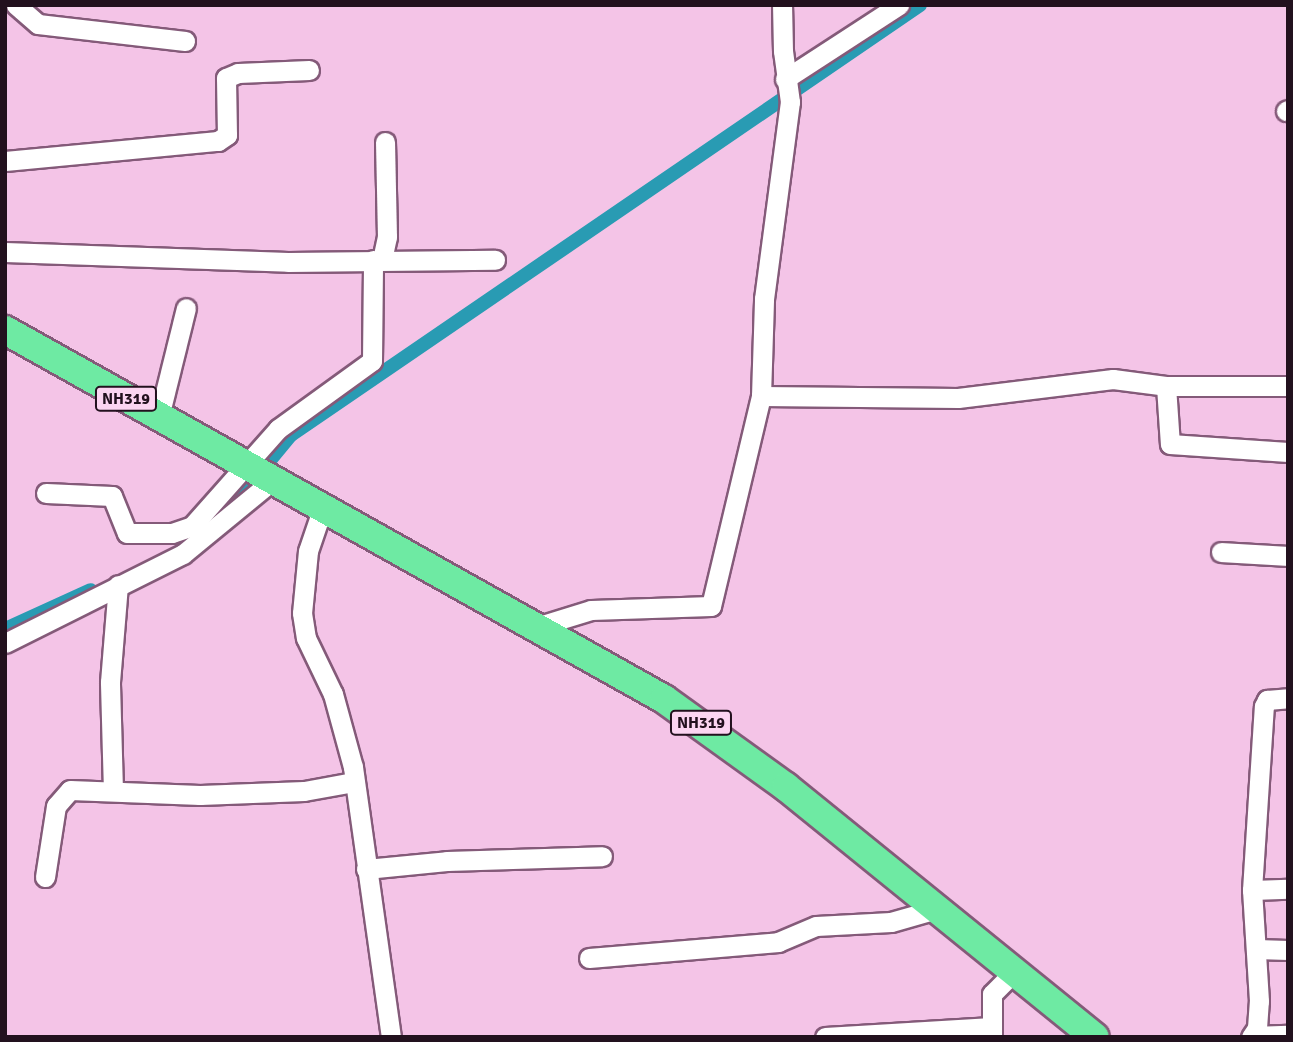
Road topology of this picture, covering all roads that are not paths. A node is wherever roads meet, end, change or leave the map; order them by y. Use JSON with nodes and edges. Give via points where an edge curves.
{"nodes":[{"id":1,"x":16,"y":5,"type":"edge"},
{"id":2,"x":782,"y":5,"type":"edge"},
{"id":3,"x":899,"y":5,"type":"edge"},
{"id":4,"x":185,"y":41,"type":"dead end"},
{"id":5,"x":309,"y":70,"type":"dead end"},
{"id":6,"x":787,"y":89,"type":"junction"},
{"id":7,"x":385,"y":142,"type":"dead end"},
{"id":8,"x":5,"y":161,"type":"edge"},
{"id":9,"x":5,"y":252,"type":"edge"},
{"id":10,"x":378,"y":260,"type":"junction"},
{"id":11,"x":495,"y":260,"type":"dead end"},
{"id":12,"x":186,"y":308,"type":"dead end"},
{"id":13,"x":5,"y":330,"type":"edge"},
{"id":14,"x":1166,"y":386,"type":"junction"},
{"id":15,"x":1288,"y":386,"type":"edge"},
{"id":16,"x":761,"y":396,"type":"junction"},
{"id":17,"x":159,"y":417,"type":"junction"},
{"id":18,"x":1288,"y":452,"type":"edge"},
{"id":19,"x":256,"y":472,"type":"junction"},
{"id":20,"x":46,"y":493,"type":"dead end"},
{"id":21,"x":323,"y":508,"type":"junction"},
{"id":22,"x":1221,"y":552,"type":"dead end"},
{"id":23,"x":1288,"y":556,"type":"edge"},
{"id":24,"x":118,"y":585,"type":"junction"},
{"id":25,"x":538,"y":626,"type":"junction"},
{"id":26,"x":5,"y":643,"type":"edge"},
{"id":27,"x":1288,"y":698,"type":"edge"},
{"id":28,"x":354,"y":782,"type":"junction"},
{"id":29,"x":113,"y":791,"type":"junction"},
{"id":30,"x":602,"y":856,"type":"dead end"},
{"id":31,"x":366,"y":869,"type":"junction"},
{"id":32,"x":45,"y":877,"type":"dead end"},
{"id":33,"x":1288,"y":889,"type":"edge"},
{"id":34,"x":1252,"y":890,"type":"junction"},
{"id":35,"x":937,"y":909,"type":"junction"},
{"id":36,"x":1256,"y":949,"type":"junction"},
{"id":37,"x":1288,"y":950,"type":"edge"},
{"id":38,"x":589,"y":958,"type":"dead end"},
{"id":39,"x":1014,"y":972,"type":"junction"},
{"id":40,"x":992,"y":1032,"type":"edge"},
{"id":41,"x":1288,"y":1035,"type":"edge"},
{"id":42,"x":1251,"y":1036,"type":"edge"},
{"id":43,"x":391,"y":1037,"type":"edge"},
{"id":44,"x":825,"y":1037,"type":"edge"},
{"id":45,"x":1095,"y":1037,"type":"edge"}],
"edges":[{"from":1,"to":4,"type":"street","via":[[38,23]]},
{"from":2,"to":6,"type":"street"},
{"from":3,"to":6,"type":"street"},
{"from":5,"to":8,"type":"street","via":[[238,73],[226,78],[227,135],[218,141]]},
{"from":6,"to":16,"type":"street","via":[[764,299]]},
{"from":7,"to":10,"type":"street","via":[[387,237]]},
{"from":9,"to":10,"type":"street","via":[[288,262]]},
{"from":10,"to":11,"type":"street"},
{"from":10,"to":19,"type":"street","via":[[372,361],[278,429]]},
{"from":12,"to":17,"type":"street"},
{"from":13,"to":17,"type":"highway","number":"NH319"},
{"from":14,"to":15,"type":"street"},
{"from":14,"to":16,"type":"street","via":[[1113,379],[958,398]]},
{"from":14,"to":18,"type":"street","via":[[1170,444]]},
{"from":16,"to":25,"type":"street","via":[[711,606],[591,610]]},
{"from":17,"to":19,"type":"highway","number":"NH319"},
{"from":19,"to":20,"type":"street","via":[[192,526],[172,533],[127,533],[112,496]]},
{"from":19,"to":21,"type":"highway","number":"NH319"},
{"from":19,"to":24,"type":"street","via":[[193,548]]},
{"from":21,"to":25,"type":"highway","number":"NH319"},
{"from":21,"to":28,"type":"street","via":[[308,551],[302,613],[306,638],[339,712]]},
{"from":22,"to":23,"type":"street"},
{"from":24,"to":26,"type":"street"},
{"from":24,"to":29,"type":"street","via":[[110,682]]},
{"from":25,"to":35,"type":"highway","number":"NH319","via":[[708,727]]},
{"from":27,"to":34,"type":"street","via":[[1267,700],[1264,706]]},
{"from":28,"to":29,"type":"street","via":[[245,794]]},
{"from":28,"to":31,"type":"street"},
{"from":29,"to":32,"type":"street","via":[[83,789],[63,794],[56,806]]},
{"from":30,"to":31,"type":"street","via":[[447,861]]},
{"from":31,"to":43,"type":"street","via":[[375,900]]},
{"from":33,"to":34,"type":"street"},
{"from":34,"to":36,"type":"street"},
{"from":35,"to":38,"type":"street","via":[[891,922],[816,926],[778,942]]},
{"from":35,"to":39,"type":"highway","number":"NH319"},
{"from":36,"to":37,"type":"street"},
{"from":36,"to":42,"type":"street","via":[[1259,1017]]},
{"from":39,"to":40,"type":"street","via":[[992,994]]},
{"from":39,"to":45,"type":"highway","number":"NH319"},
{"from":40,"to":44,"type":"street"},
{"from":41,"to":42,"type":"street"}]}
